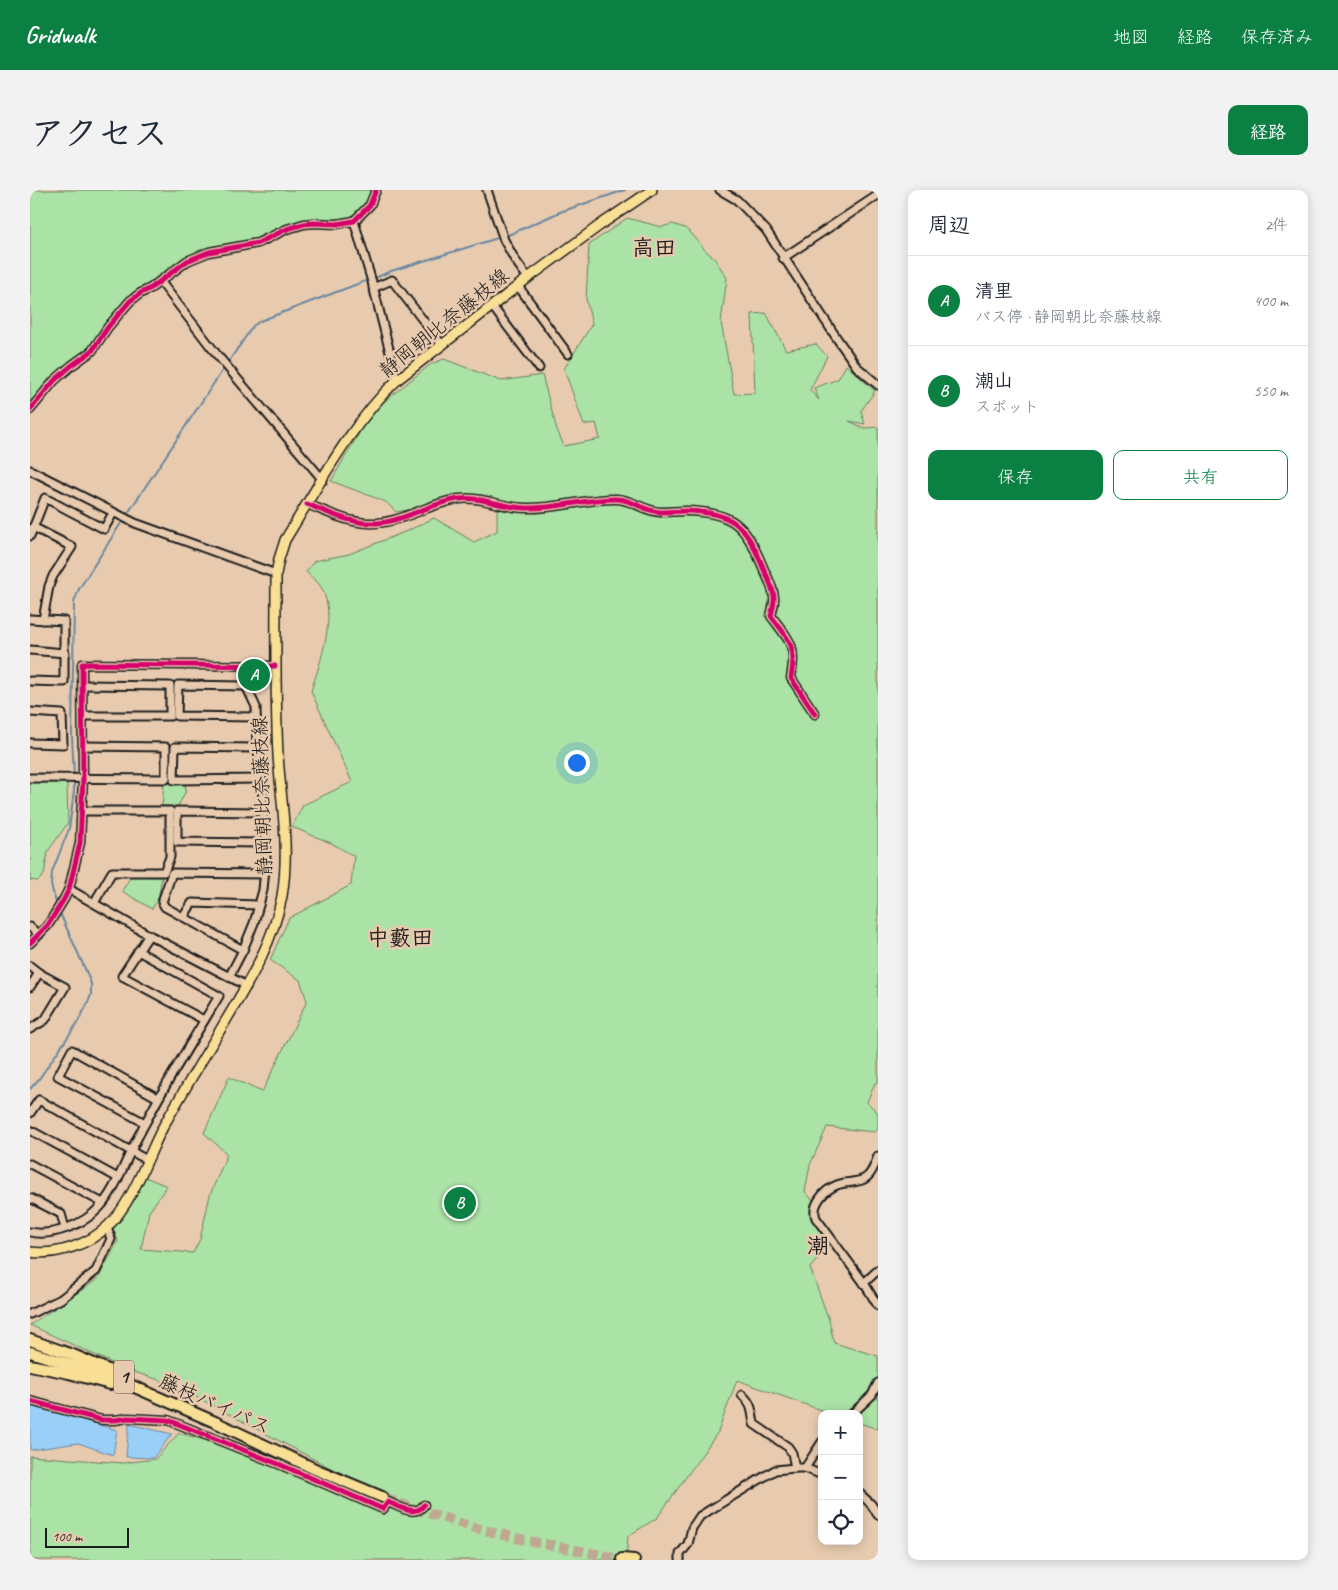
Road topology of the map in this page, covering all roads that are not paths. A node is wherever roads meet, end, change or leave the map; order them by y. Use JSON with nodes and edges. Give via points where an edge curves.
{"nodes":[{"id":1,"x":376,"y":190,"type":"edge"},
{"id":2,"x":487,"y":190,"type":"edge"},
{"id":3,"x":652,"y":190,"type":"edge"},
{"id":4,"x":720,"y":190,"type":"edge"},
{"id":5,"x":878,"y":194,"type":"edge"},
{"id":6,"x":354,"y":221,"type":"junction"},
{"id":7,"x":783,"y":258,"type":"junction"},
{"id":8,"x":528,"y":278,"type":"junction"},
{"id":9,"x":160,"y":281,"type":"junction"},
{"id":10,"x":372,"y":285,"type":"junction"},
{"id":11,"x":518,"y":286,"type":"junction"},
{"id":12,"x":492,"y":306,"type":"junction"},
{"id":13,"x":442,"y":344,"type":"junction"},
{"id":14,"x":568,"y":354,"type":"dead end"},
{"id":15,"x":539,"y":368,"type":"dead end"},
{"id":16,"x":397,"y":380,"type":"junction"},
{"id":17,"x":878,"y":385,"type":"edge"},
{"id":18,"x":30,"y":410,"type":"edge"},
{"id":19,"x":30,"y":470,"type":"edge"},
{"id":20,"x":322,"y":480,"type":"junction"},
{"id":21,"x":307,"y":504,"type":"junction"},
{"id":22,"x":117,"y":515,"type":"junction"},
{"id":23,"x":33,"y":527,"type":"junction"},
{"id":24,"x":30,"y":536,"type":"edge"},
{"id":25,"x":276,"y":574,"type":"junction"},
{"id":26,"x":30,"y":618,"type":"edge"},
{"id":27,"x":43,"y":620,"type":"junction"},
{"id":28,"x":30,"y":650,"type":"edge"},
{"id":29,"x":65,"y":652,"type":"junction"},
{"id":30,"x":247,"y":666,"type":"junction"},
{"id":31,"x":276,"y":666,"type":"junction"},
{"id":32,"x":30,"y":681,"type":"edge"},
{"id":33,"x":83,"y":685,"type":"junction"},
{"id":34,"x":246,"y":686,"type":"junction"},
{"id":35,"x":30,"y":712,"type":"edge"},
{"id":36,"x":815,"y":714,"type":"dead end"},
{"id":37,"x":83,"y":716,"type":"junction"},
{"id":38,"x":256,"y":717,"type":"junction"},
{"id":39,"x":30,"y":743,"type":"edge"},
{"id":40,"x":83,"y":746,"type":"junction"},
{"id":41,"x":257,"y":748,"type":"junction"},
{"id":42,"x":30,"y":778,"type":"edge"},
{"id":43,"x":83,"y":779,"type":"junction"},
{"id":44,"x":261,"y":780,"type":"junction"},
{"id":45,"x":82,"y":811,"type":"junction"},
{"id":46,"x":264,"y":812,"type":"junction"},
{"id":47,"x":265,"y":843,"type":"junction"},
{"id":48,"x":264,"y":874,"type":"junction"},
{"id":49,"x":69,"y":889,"type":"junction"},
{"id":50,"x":94,"y":904,"type":"junction"},
{"id":51,"x":259,"y":905,"type":"junction"},
{"id":52,"x":184,"y":916,"type":"junction"},
{"id":53,"x":30,"y":927,"type":"edge"},
{"id":54,"x":39,"y":935,"type":"junction"},
{"id":55,"x":149,"y":935,"type":"junction"},
{"id":56,"x":30,"y":943,"type":"edge"},
{"id":57,"x":243,"y":950,"type":"junction"},
{"id":58,"x":138,"y":951,"type":"junction"},
{"id":59,"x":30,"y":966,"type":"edge"},
{"id":60,"x":39,"y":973,"type":"junction"},
{"id":61,"x":228,"y":977,"type":"junction"},
{"id":62,"x":30,"y":986,"type":"edge"},
{"id":63,"x":246,"y":986,"type":"junction"},
{"id":64,"x":204,"y":1020,"type":"junction"},
{"id":65,"x":30,"y":1029,"type":"edge"},
{"id":66,"x":158,"y":1098,"type":"junction"},
{"id":67,"x":30,"y":1113,"type":"edge"},
{"id":68,"x":145,"y":1123,"type":"junction"},
{"id":69,"x":30,"y":1130,"type":"edge"},
{"id":70,"x":131,"y":1151,"type":"junction"},
{"id":71,"x":878,"y":1156,"type":"edge"},
{"id":72,"x":147,"y":1160,"type":"junction"},
{"id":73,"x":30,"y":1164,"type":"edge"},
{"id":74,"x":118,"y":1178,"type":"junction"},
{"id":75,"x":30,"y":1198,"type":"edge"},
{"id":76,"x":103,"y":1203,"type":"junction"},
{"id":77,"x":107,"y":1227,"type":"junction"},
{"id":78,"x":65,"y":1228,"type":"junction"},
{"id":79,"x":30,"y":1232,"type":"edge"},
{"id":80,"x":30,"y":1252,"type":"edge"},
{"id":81,"x":878,"y":1270,"type":"edge"},
{"id":82,"x":864,"y":1282,"type":"junction"},
{"id":83,"x":878,"y":1306,"type":"edge"},
{"id":84,"x":30,"y":1314,"type":"edge"},
{"id":85,"x":30,"y":1340,"type":"edge"},
{"id":86,"x":30,"y":1352,"type":"edge"},
{"id":87,"x":30,"y":1365,"type":"edge"},
{"id":88,"x":878,"y":1383,"type":"edge"},
{"id":89,"x":742,"y":1395,"type":"dead end"},
{"id":90,"x":164,"y":1400,"type":"junction"},
{"id":91,"x":30,"y":1401,"type":"edge"},
{"id":92,"x":856,"y":1410,"type":"edge"},
{"id":93,"x":215,"y":1422,"type":"junction"},
{"id":94,"x":818,"y":1448,"type":"edge"},
{"id":95,"x":795,"y":1468,"type":"junction"},
{"id":96,"x":804,"y":1468,"type":"junction"},
{"id":97,"x":818,"y":1473,"type":"edge"},
{"id":98,"x":863,"y":1496,"type":"edge"},
{"id":99,"x":382,"y":1497,"type":"tunnel mouth"},
{"id":100,"x":875,"y":1504,"type":"edge"},
{"id":101,"x":424,"y":1506,"type":"dead end"},
{"id":102,"x":878,"y":1516,"type":"edge"},
{"id":103,"x":622,"y":1559,"type":"dead end"},
{"id":104,"x":634,"y":1560,"type":"edge"},
{"id":105,"x":680,"y":1560,"type":"edge"}],
"edges":[{"from":1,"to":6,"type":"street","via":[[370,205]]},
{"from":2,"to":8,"type":"street","via":[[504,240]]},
{"from":3,"to":8,"type":"main road","name":"静岡朝比奈藤枝線"},
{"from":4,"to":7,"type":"street","via":[[737,200],[766,230]]},
{"from":5,"to":7,"type":"street"},
{"from":6,"to":9,"type":"street","via":[[304,224],[258,243],[209,252],[187,261]]},
{"from":6,"to":10,"type":"street"},
{"from":7,"to":17,"type":"street","via":[[857,367]]},
{"from":8,"to":11,"type":"main road","name":"静岡朝比奈藤枝線"},
{"from":9,"to":18,"type":"street","via":[[130,302],[92,351],[45,389]]},
{"from":9,"to":20,"type":"street"},
{"from":10,"to":13,"type":"street","via":[[392,280]]},
{"from":10,"to":16,"type":"street"},
{"from":11,"to":12,"type":"main road","name":"静岡朝比奈藤枝線"},
{"from":11,"to":14,"type":"street"},
{"from":12,"to":13,"type":"main road","name":"静岡朝比奈藤枝線"},
{"from":12,"to":15,"type":"street"},
{"from":13,"to":16,"type":"main road","name":"静岡朝比奈藤枝線"},
{"from":16,"to":20,"type":"main road","name":"静岡朝比奈藤枝線","via":[[360,421]]},
{"from":19,"to":22,"type":"street"},
{"from":20,"to":21,"type":"main road","name":"静岡朝比奈藤枝線"},
{"from":21,"to":25,"type":"main road","name":"静岡朝比奈藤枝線","via":[[285,540]]},
{"from":21,"to":36,"type":"street","via":[[349,520],[369,523],[385,523],[438,504],[472,498],[526,508],[615,499],[648,510],[697,511],[726,517],[742,528],[754,545],[774,598],[771,616],[789,639],[793,651],[791,678]]},
{"from":22,"to":23,"type":"street","via":[[104,529],[45,498]]},
{"from":22,"to":25,"type":"street"},
{"from":23,"to":24,"type":"street"},
{"from":23,"to":27,"type":"street","via":[[72,548],[53,576]]},
{"from":25,"to":31,"type":"main road","name":"静岡朝比奈藤枝線"},
{"from":26,"to":27,"type":"street"},
{"from":27,"to":29,"type":"street","via":[[64,621]]},
{"from":28,"to":29,"type":"street"},
{"from":29,"to":32,"type":"street","via":[[64,682]]},
{"from":30,"to":31,"type":"street"},
{"from":30,"to":33,"type":"street","via":[[82,664]]},
{"from":30,"to":34,"type":"street"},
{"from":31,"to":63,"type":"main road","name":"静岡朝比奈藤枝線","via":[[285,874],[267,946]]},
{"from":33,"to":37,"type":"street"},
{"from":33,"to":37,"type":"street","via":[[170,686],[170,716]]},
{"from":34,"to":38,"type":"street","via":[[256,707]]},
{"from":34,"to":38,"type":"street","via":[[178,685],[177,716]]},
{"from":35,"to":39,"type":"street","via":[[62,714],[63,744]]},
{"from":37,"to":40,"type":"street"},
{"from":38,"to":41,"type":"street"},
{"from":40,"to":43,"type":"street"},
{"from":40,"to":43,"type":"street","via":[[166,747],[166,779]]},
{"from":41,"to":44,"type":"street","via":[[262,767]]},
{"from":41,"to":44,"type":"street","via":[[175,747],[174,780]]},
{"from":42,"to":43,"type":"street"},
{"from":43,"to":45,"type":"street"},
{"from":44,"to":46,"type":"street"},
{"from":45,"to":49,"type":"street","via":[[80,843]]},
{"from":45,"to":50,"type":"street","via":[[170,811],[170,857],[164,872],[112,872]]},
{"from":46,"to":47,"type":"street"},
{"from":46,"to":47,"type":"street","via":[[177,811],[177,842]]},
{"from":47,"to":48,"type":"street"},
{"from":48,"to":51,"type":"street"},
{"from":48,"to":52,"type":"street","via":[[172,873],[162,902],[165,907]]},
{"from":49,"to":50,"type":"street"},
{"from":49,"to":54,"type":"street"},
{"from":50,"to":55,"type":"street"},
{"from":51,"to":52,"type":"street","via":[[192,903]]},
{"from":51,"to":57,"type":"street"},
{"from":52,"to":57,"type":"street"},
{"from":53,"to":54,"type":"street"},
{"from":54,"to":56,"type":"street"},
{"from":55,"to":58,"type":"street"},
{"from":55,"to":61,"type":"street"},
{"from":57,"to":61,"type":"street"},
{"from":58,"to":64,"type":"street","via":[[219,996]]},
{"from":58,"to":64,"type":"street","via":[[122,976]]},
{"from":59,"to":60,"type":"street"},
{"from":60,"to":62,"type":"street"},
{"from":60,"to":65,"type":"street","via":[[65,987],[45,1020]]},
{"from":61,"to":63,"type":"street"},
{"from":63,"to":72,"type":"main road","name":"静岡朝比奈藤枝線"},
{"from":64,"to":66,"type":"street"},
{"from":66,"to":68,"type":"street"},
{"from":66,"to":68,"type":"street","via":[[72,1050],[58,1076]]},
{"from":67,"to":70,"type":"street","via":[[39,1100]]},
{"from":68,"to":70,"type":"street"},
{"from":69,"to":74,"type":"street"},
{"from":70,"to":72,"type":"street"},
{"from":70,"to":74,"type":"street"},
{"from":71,"to":82,"type":"street","via":[[868,1176],[830,1189],[816,1202],[814,1212]]},
{"from":72,"to":77,"type":"main road","name":"静岡朝比奈藤枝線","via":[[123,1208]]},
{"from":73,"to":76,"type":"street"},
{"from":74,"to":76,"type":"street"},
{"from":75,"to":78,"type":"street","via":[[61,1214]]},
{"from":76,"to":78,"type":"street","via":[[93,1214]]},
{"from":77,"to":80,"type":"main road","name":"静岡朝比奈藤枝線","via":[[72,1247]]},
{"from":77,"to":84,"type":"street","via":[[111,1239],[96,1271],[61,1299]]},
{"from":78,"to":79,"type":"street"},
{"from":81,"to":82,"type":"street"},
{"from":82,"to":83,"type":"street"},
{"from":85,"to":93,"type":"highway","number":"1","via":[[159,1392]]},
{"from":86,"to":90,"type":"highway","name":"藤枝バイパス","number":"1","via":[[114,1378]]},
{"from":87,"to":90,"type":"highway","number":"1","via":[[94,1379]]},
{"from":88,"to":92,"type":"street","via":[[872,1395]]},
{"from":89,"to":95,"type":"street","via":[[752,1407],[754,1424],[788,1447]]},
{"from":90,"to":93,"type":"highway","name":"藤枝バイパス","number":"1"},
{"from":91,"to":101,"type":"street","via":[[102,1420],[168,1420],[383,1509],[388,1502],[412,1510]]},
{"from":93,"to":99,"type":"highway","name":"藤枝バイパス","number":"1"},
{"from":94,"to":96,"type":"street"},
{"from":95,"to":96,"type":"street"},
{"from":95,"to":105,"type":"street","via":[[775,1470],[700,1516]]},
{"from":96,"to":97,"type":"street"},
{"from":98,"to":100,"type":"street"},
{"from":100,"to":102,"type":"street"},
{"from":103,"to":104,"type":"highway"}]}
